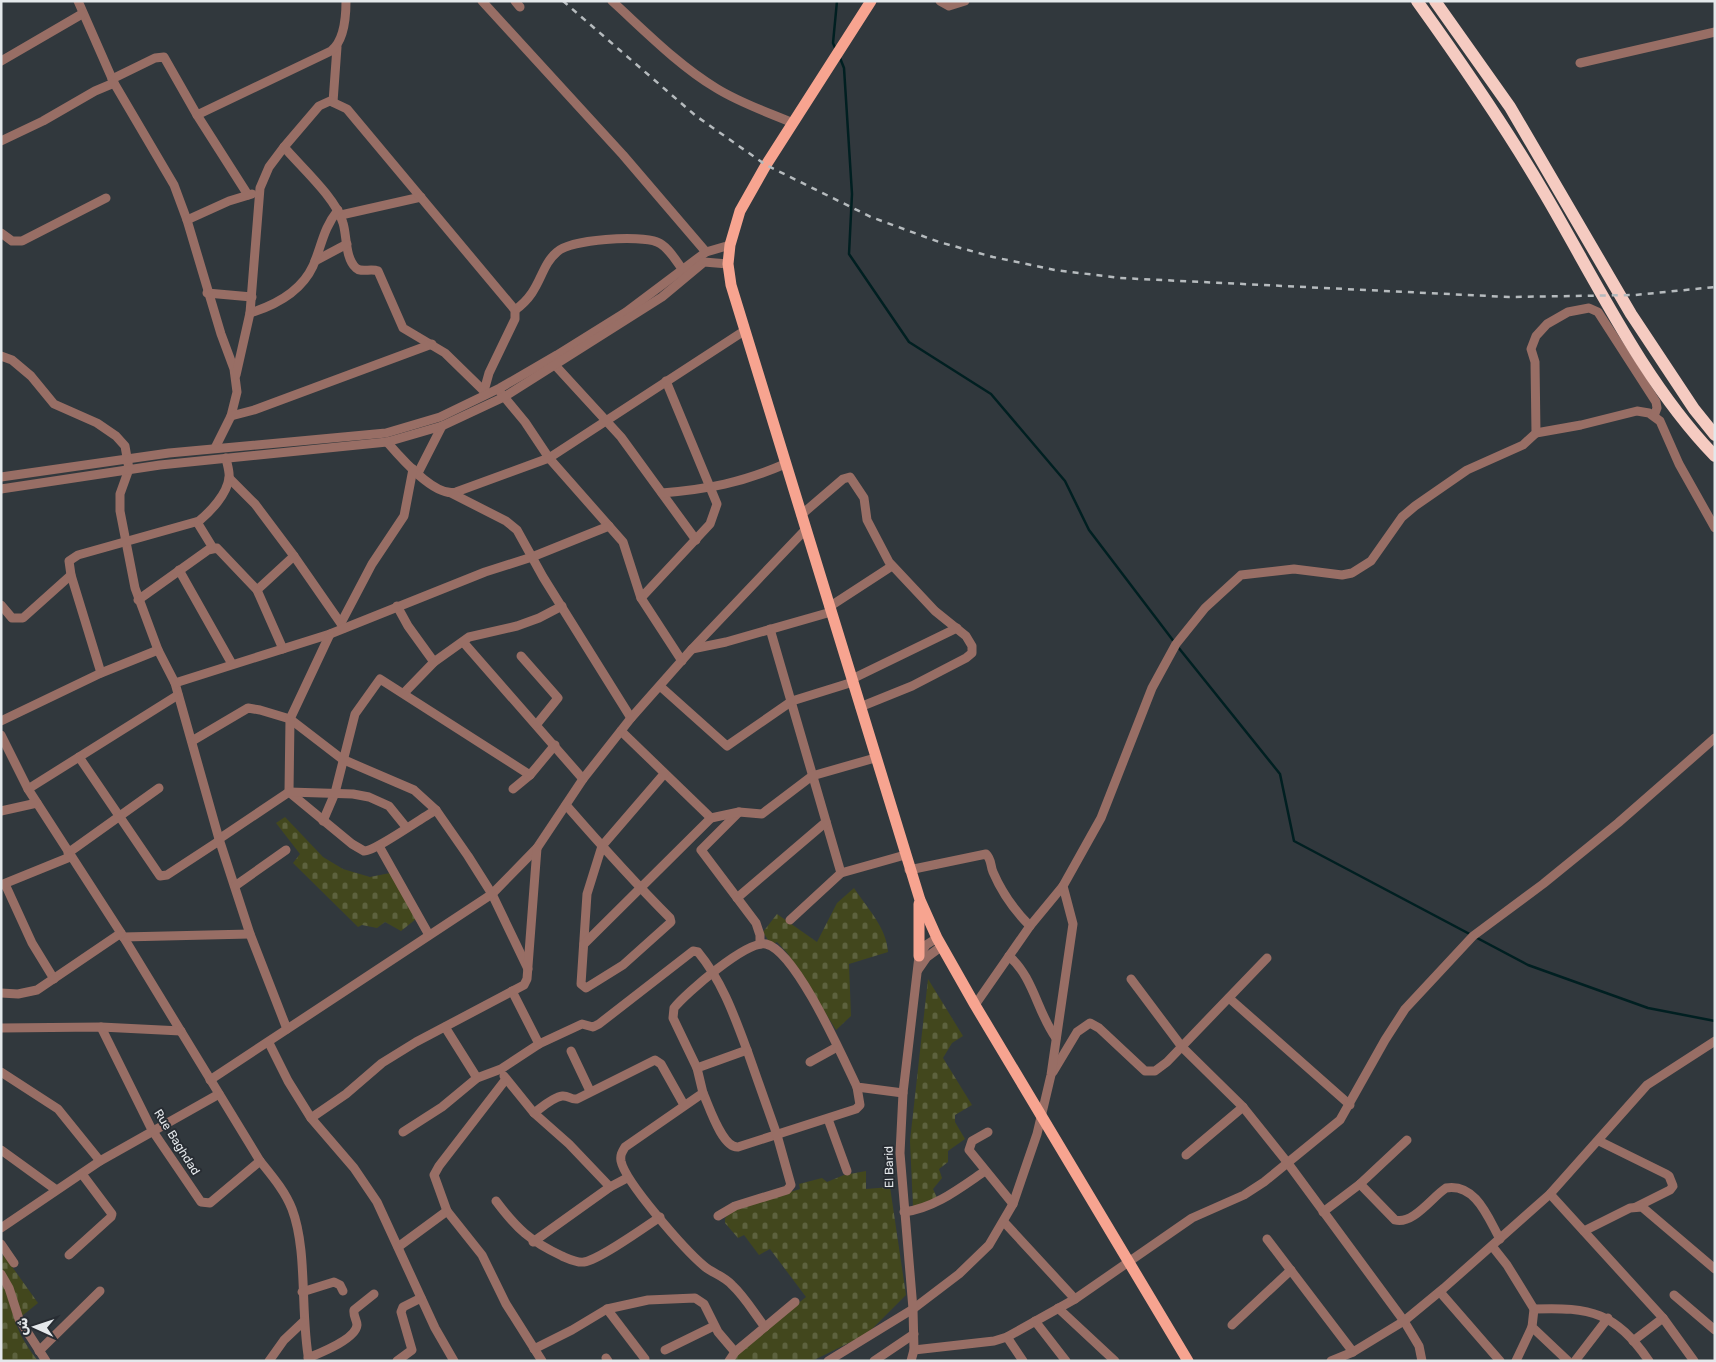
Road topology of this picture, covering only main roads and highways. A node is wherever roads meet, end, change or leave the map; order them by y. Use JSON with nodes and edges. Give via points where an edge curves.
{"nodes":[{"id":1,"x":870,"y":1,"type":"edge"},
{"id":2,"x":1416,"y":1,"type":"edge"},
{"id":3,"x":1435,"y":1,"type":"edge"},
{"id":4,"x":1715,"y":435,"type":"edge"},
{"id":5,"x":1715,"y":456,"type":"edge"},
{"id":6,"x":920,"y":900,"type":"junction"},
{"id":7,"x":919,"y":956,"type":"road end"},
{"id":8,"x":1183,"y":1359,"type":"edge"}],
"edges":[{"from":1,"to":6,"type":"main road","via":[[740,212],[728,264],[744,331]]},
{"from":2,"to":5,"type":"highway","via":[[1506,129],[1594,283],[1680,416]]},
{"from":3,"to":4,"type":"highway","via":[[1510,107],[1631,314]]},
{"from":6,"to":7,"type":"main road"},
{"from":6,"to":8,"type":"main road","via":[[975,1005],[1128,1260]]}]}
